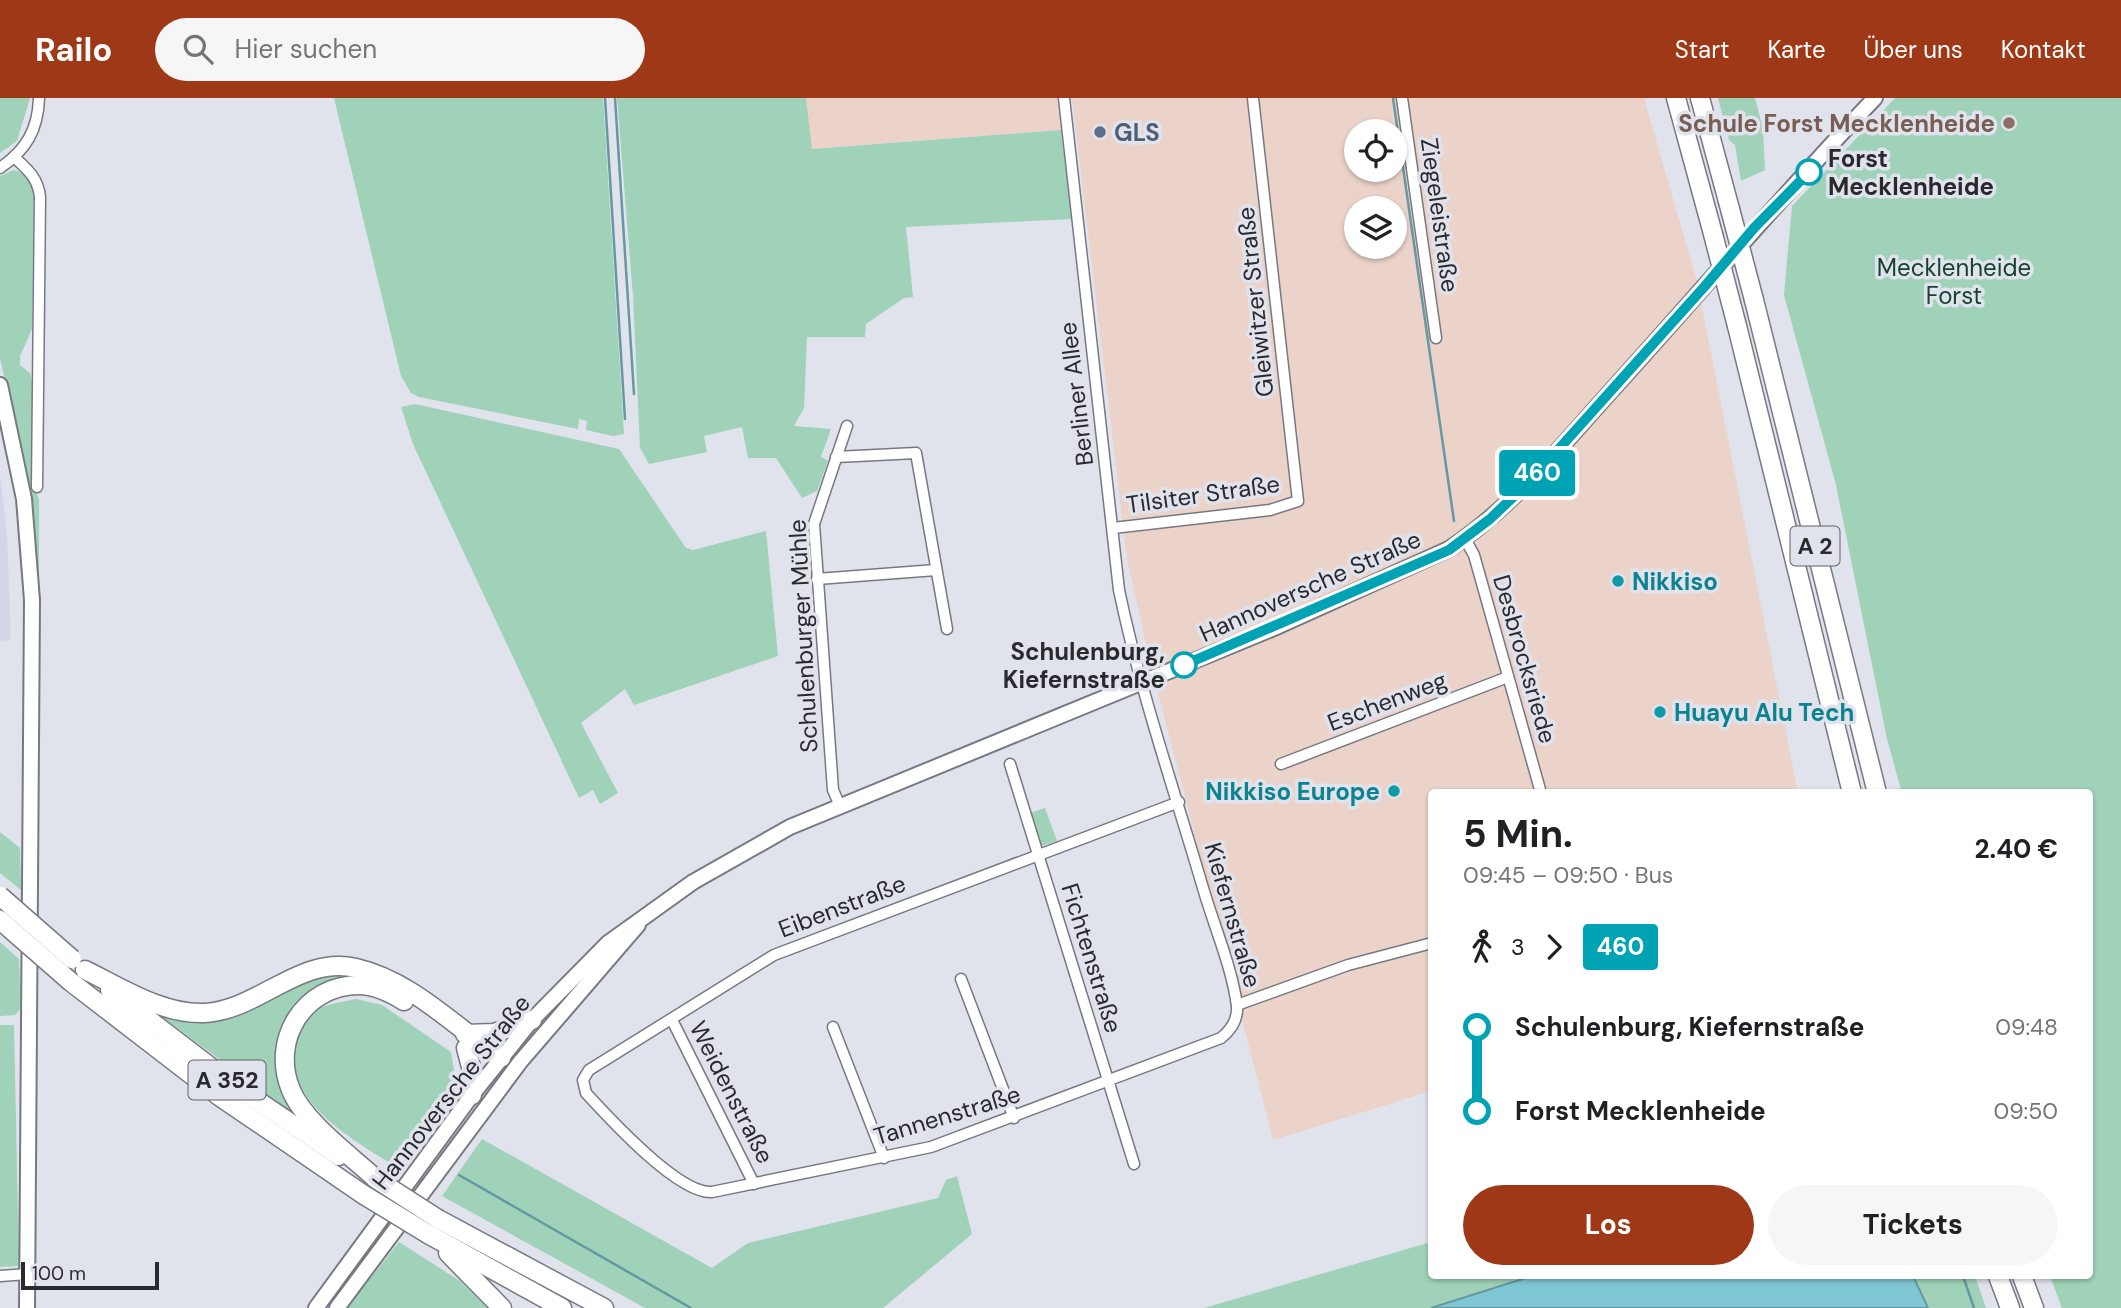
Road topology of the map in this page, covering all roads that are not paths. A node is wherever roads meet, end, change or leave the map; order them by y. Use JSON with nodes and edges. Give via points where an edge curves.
{"nodes":[{"id":1,"x":39,"y":98,"type":"edge"},
{"id":2,"x":1064,"y":98,"type":"edge"},
{"id":3,"x":1253,"y":98,"type":"edge"},
{"id":4,"x":1402,"y":98,"type":"edge"},
{"id":5,"x":1676,"y":98,"type":"edge"},
{"id":6,"x":1700,"y":98,"type":"edge"},
{"id":7,"x":1875,"y":98,"type":"edge"},
{"id":8,"x":14,"y":157,"type":"junction"},
{"id":9,"x":0,"y":168,"type":"edge"},
{"id":10,"x":1436,"y":338,"type":"dead end"},
{"id":11,"x":0,"y":385,"type":"edge"},
{"id":12,"x":847,"y":426,"type":"dead end"},
{"id":13,"x":836,"y":457,"type":"junction"},
{"id":14,"x":37,"y":487,"type":"dead end"},
{"id":15,"x":1298,"y":501,"type":"joint"},
{"id":16,"x":1113,"y":528,"type":"junction"},
{"id":17,"x":1465,"y":538,"type":"junction"},
{"id":18,"x":936,"y":569,"type":"junction"},
{"id":19,"x":817,"y":579,"type":"junction"},
{"id":20,"x":947,"y":629,"type":"dead end"},
{"id":21,"x":1508,"y":677,"type":"junction"},
{"id":22,"x":1143,"y":682,"type":"junction"},
{"id":23,"x":1010,"y":764,"type":"dead end"},
{"id":24,"x":1281,"y":764,"type":"dead end"},
{"id":25,"x":1540,"y":789,"type":"edge"},
{"id":26,"x":1851,"y":789,"type":"edge"},
{"id":27,"x":1876,"y":789,"type":"edge"},
{"id":28,"x":1179,"y":802,"type":"junction"},
{"id":29,"x":840,"y":806,"type":"junction"},
{"id":30,"x":1038,"y":854,"type":"junction"},
{"id":31,"x":0,"y":896,"type":"edge"},
{"id":32,"x":0,"y":920,"type":"edge"},
{"id":33,"x":641,"y":921,"type":"junction"},
{"id":34,"x":1428,"y":944,"type":"edge"},
{"id":35,"x":78,"y":965,"type":"junction"},
{"id":36,"x":961,"y":979,"type":"dead end"},
{"id":37,"x":1237,"y":1005,"type":"junction"},
{"id":38,"x":532,"y":1020,"type":"junction"},
{"id":39,"x":672,"y":1020,"type":"junction"},
{"id":40,"x":833,"y":1027,"type":"dead end"},
{"id":41,"x":466,"y":1041,"type":"junction"},
{"id":42,"x":504,"y":1068,"type":"junction"},
{"id":43,"x":1108,"y":1083,"type":"junction"},
{"id":44,"x":472,"y":1095,"type":"junction"},
{"id":45,"x":1014,"y":1118,"type":"junction"},
{"id":46,"x":884,"y":1158,"type":"junction"},
{"id":47,"x":1134,"y":1164,"type":"dead end"},
{"id":48,"x":376,"y":1179,"type":"junction"},
{"id":49,"x":754,"y":1184,"type":"junction"},
{"id":50,"x":433,"y":1226,"type":"junction"},
{"id":51,"x":28,"y":1274,"type":"junction"},
{"id":52,"x":0,"y":1276,"type":"edge"},
{"id":53,"x":1999,"y":1279,"type":"edge"},
{"id":54,"x":2023,"y":1279,"type":"edge"},
{"id":55,"x":27,"y":1308,"type":"edge"},
{"id":56,"x":316,"y":1308,"type":"edge"},
{"id":57,"x":337,"y":1308,"type":"edge"},
{"id":58,"x":502,"y":1308,"type":"edge"},
{"id":59,"x":562,"y":1308,"type":"edge"},
{"id":60,"x":604,"y":1308,"type":"edge"},
{"id":61,"x":2010,"y":1308,"type":"edge"},
{"id":62,"x":2034,"y":1308,"type":"edge"}],
"edges":[{"from":1,"to":8,"type":"street","via":[[32,136]]},
{"from":2,"to":16,"type":"street","name":"Berliner Allee"},
{"from":3,"to":15,"type":"street","name":"Gleiwitzer Straße"},
{"from":4,"to":10,"type":"street","name":"Ziegeleistraße"},
{"from":5,"to":26,"type":"highway","number":"A 2","bridge":true},
{"from":6,"to":27,"type":"highway","number":"A 2","bridge":true},
{"from":7,"to":17,"type":"main road","name":"Hannoversche Straße","via":[[1531,480]]},
{"from":8,"to":9,"type":"street"},
{"from":8,"to":14,"type":"street","via":[[32,172],[40,197]]},
{"from":11,"to":51,"type":"main road","via":[[24,499],[33,625]]},
{"from":12,"to":13,"type":"street","name":"Schulenburger Mühle"},
{"from":13,"to":18,"type":"street","via":[[916,453]]},
{"from":13,"to":19,"type":"street","name":"Schulenburger Mühle","via":[[814,516]]},
{"from":15,"to":16,"type":"street","name":"Tilsiter Straße","via":[[1270,510]]},
{"from":16,"to":22,"type":"street","name":"Berliner Allee","via":[[1119,590]]},
{"from":17,"to":21,"type":"street","name":"Desbrocksriede","via":[[1474,555]]},
{"from":17,"to":22,"type":"main road","name":"Hannoversche Straße","via":[[1449,550]]},
{"from":18,"to":19,"type":"street"},
{"from":18,"to":20,"type":"street"},
{"from":19,"to":29,"type":"street","name":"Schulenburger Mühle","via":[[833,790]]},
{"from":21,"to":24,"type":"street","name":"Eschenweg"},
{"from":21,"to":25,"type":"street","name":"Desbrocksriede"},
{"from":22,"to":28,"type":"street","name":"Kiefernstraße"},
{"from":22,"to":29,"type":"main road","name":"Hannoversche Straße"},
{"from":23,"to":30,"type":"street","name":"Fichtenstraße"},
{"from":28,"to":30,"type":"street","name":"Eibenstraße"},
{"from":28,"to":37,"type":"street","name":"Kiefernstraße"},
{"from":29,"to":33,"type":"main road","name":"Hannoversche Straße","via":[[742,852]]},
{"from":30,"to":39,"type":"street","name":"Eibenstraße","via":[[774,955]]},
{"from":30,"to":43,"type":"street","name":"Fichtenstraße"},
{"from":31,"to":35,"type":"highway","number":"A 352","bridge":true},
{"from":32,"to":50,"type":"highway","number":"A 352","bridge":true,"via":[[71,982],[219,1096],[364,1195]]},
{"from":33,"to":38,"type":"main road","name":"Hannoversche Straße","via":[[608,943]]},
{"from":33,"to":42,"type":"main road","name":"Hannoversche Straße"},
{"from":34,"to":37,"type":"street","via":[[1348,965]]},
{"from":35,"to":41,"type":"highway","via":[[173,1010],[204,1013],[227,1010],[312,970],[353,967],[381,975],[415,995]]},
{"from":35,"to":48,"type":"highway","number":"A 352","via":[[230,1082]]},
{"from":36,"to":45,"type":"street"},
{"from":37,"to":43,"type":"street","name":"Kiefernstraße","via":[[1234,1022],[1221,1038]]},
{"from":38,"to":41,"type":"highway"},
{"from":38,"to":42,"type":"main road","name":"Hannoversche Straße"},
{"from":39,"to":49,"type":"street","name":"Weidenstraße"},
{"from":39,"to":49,"type":"street","name":"Eibenstraße","via":[[589,1070],[583,1080],[586,1093],[652,1159],[696,1189],[712,1192]]},
{"from":40,"to":46,"type":"street"},
{"from":41,"to":42,"type":"highway"},
{"from":41,"to":44,"type":"highway"},
{"from":41,"to":48,"type":"highway","via":[[409,1003],[362,985],[335,988],[311,1002],[292,1025],[284,1048],[285,1075],[292,1094],[310,1118]]},
{"from":42,"to":44,"type":"main road","name":"Hannoversche Straße"},
{"from":42,"to":57,"type":"main road","name":"Hannoversche Straße"},
{"from":43,"to":45,"type":"street","name":"Tannenstraße"},
{"from":43,"to":47,"type":"street","name":"Fichtenstraße"},
{"from":44,"to":56,"type":"main road","name":"Hannoversche Straße"},
{"from":45,"to":46,"type":"street","name":"Tannenstraße"},
{"from":46,"to":49,"type":"street","name":"Tannenstraße"},
{"from":48,"to":50,"type":"highway","number":"A 352","bridge":true},
{"from":50,"to":58,"type":"highway"},
{"from":50,"to":59,"type":"highway","number":"A 352"},
{"from":50,"to":60,"type":"highway","number":"A 352"},
{"from":51,"to":52,"type":"street"},
{"from":51,"to":55,"type":"main road"},
{"from":53,"to":61,"type":"highway"},
{"from":54,"to":62,"type":"highway"}]}
